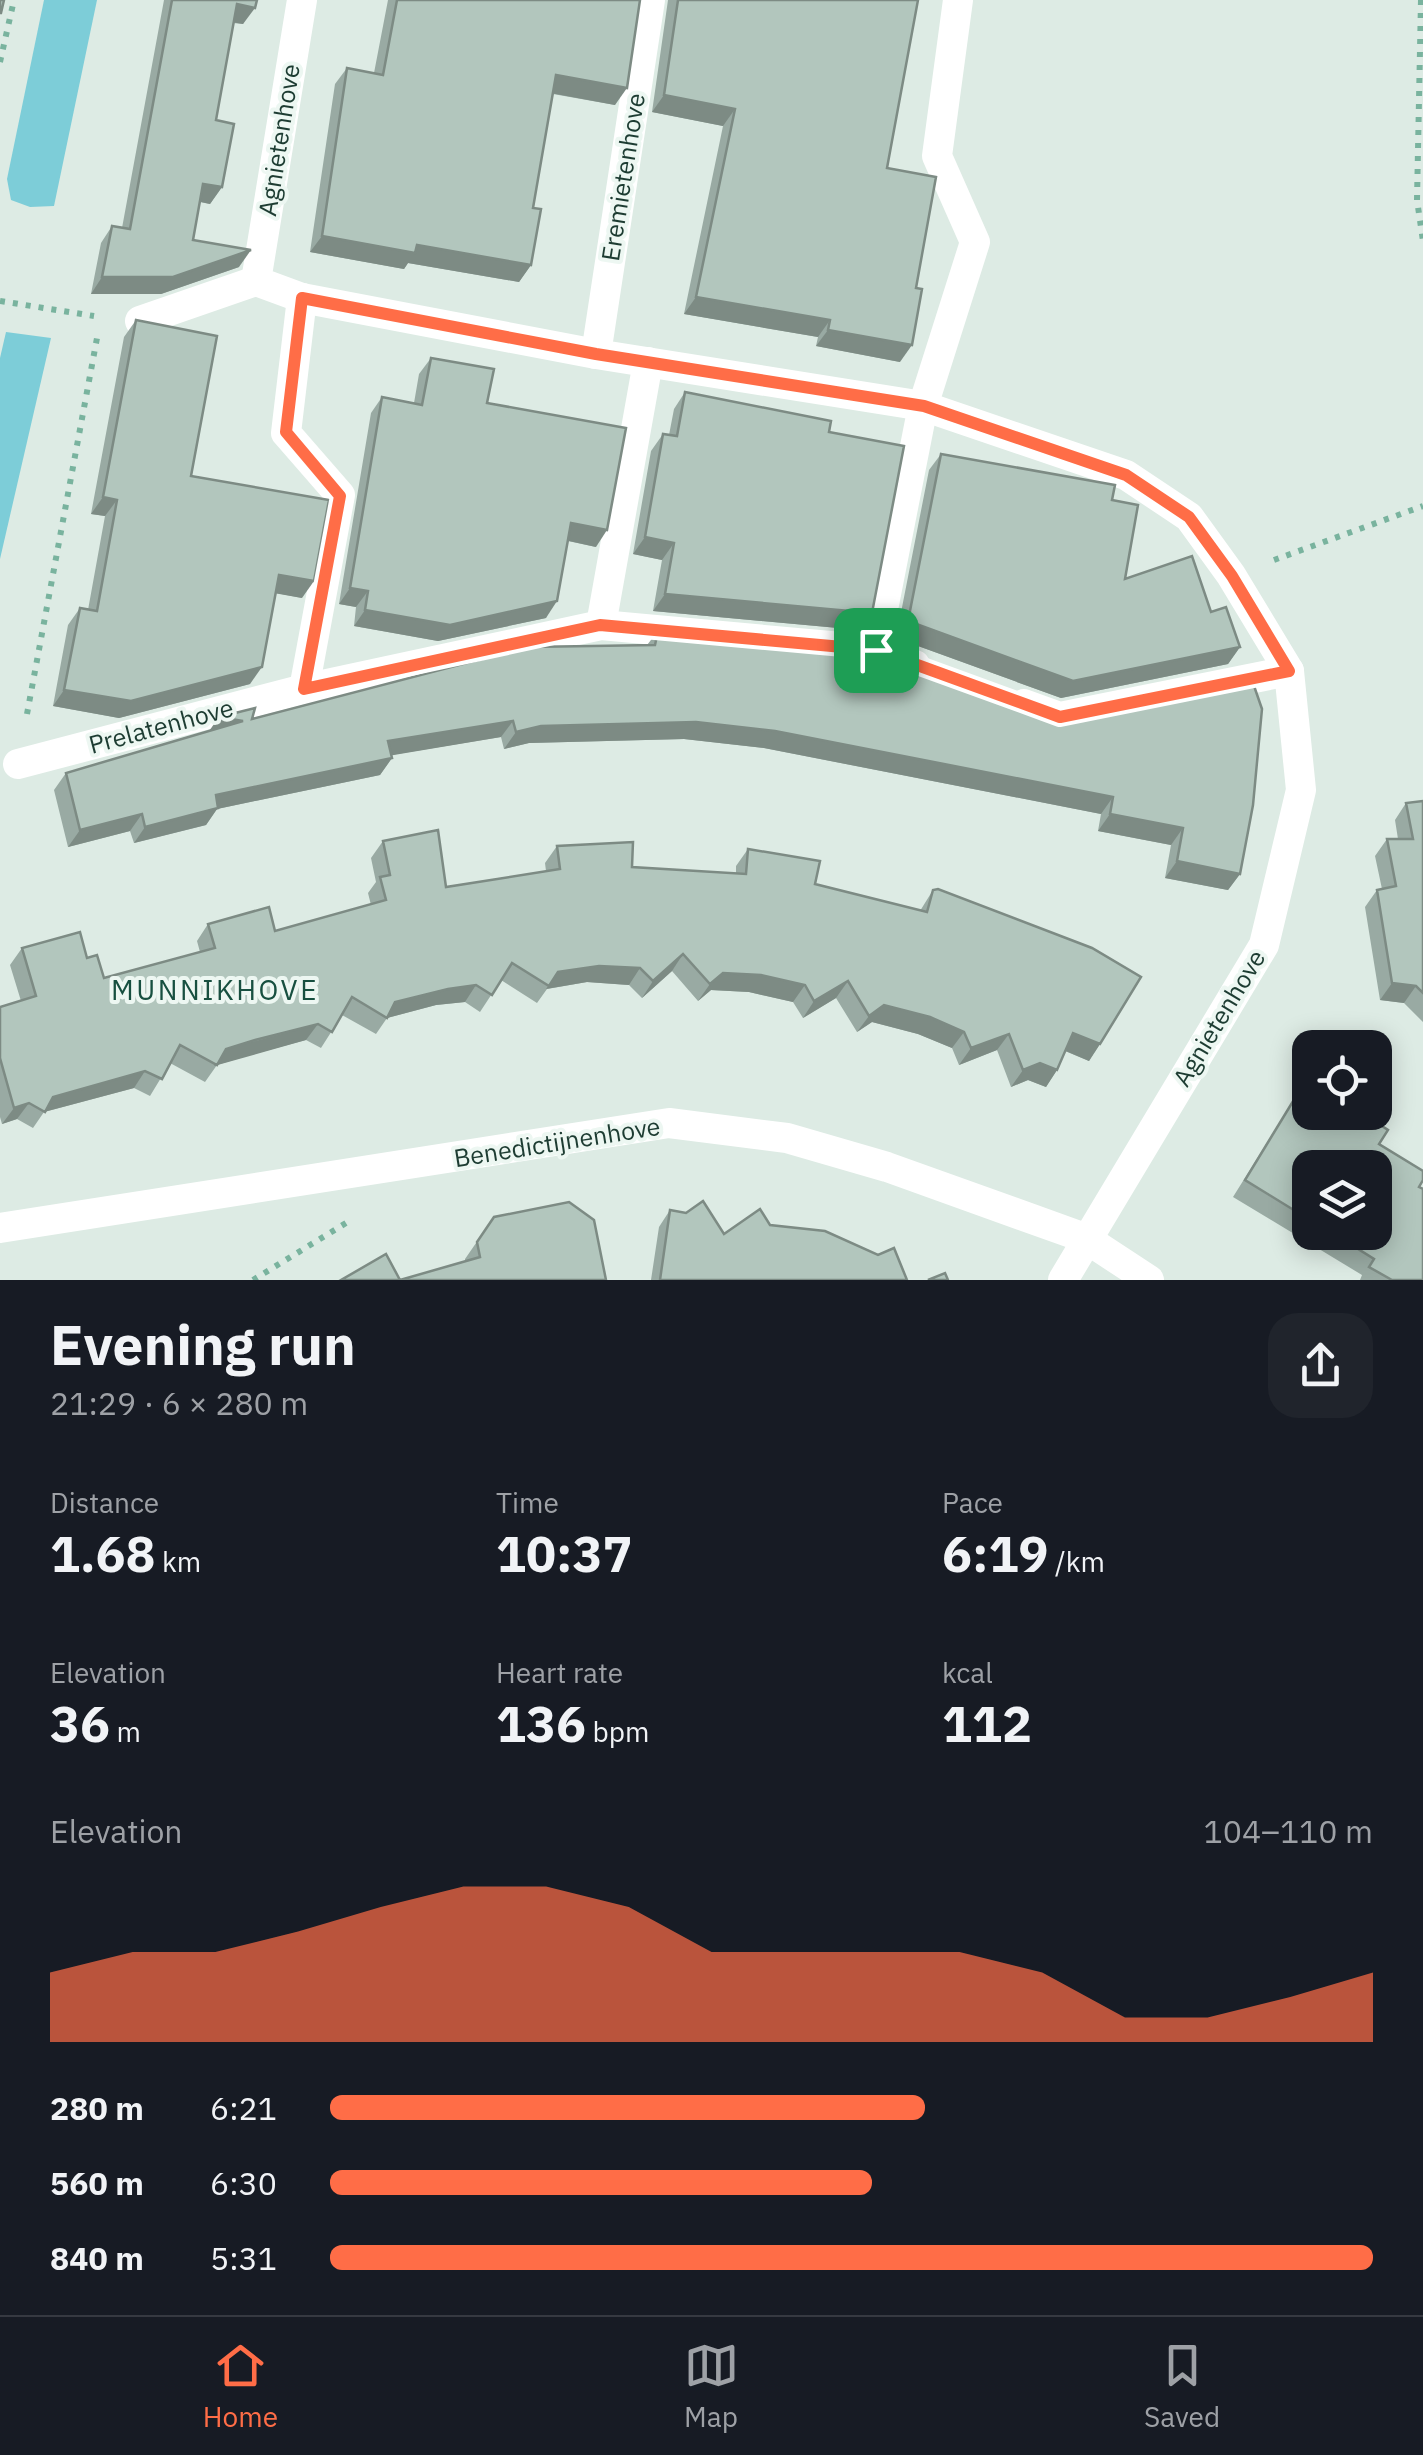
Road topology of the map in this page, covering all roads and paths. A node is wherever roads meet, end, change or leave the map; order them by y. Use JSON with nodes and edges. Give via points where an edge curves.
{"nodes":[{"id":1,"x":14,"y":0,"type":"edge"},
{"id":2,"x":302,"y":0,"type":"edge"},
{"id":3,"x":650,"y":0,"type":"edge"},
{"id":4,"x":958,"y":0,"type":"edge"},
{"id":5,"x":1421,"y":0,"type":"edge"},
{"id":6,"x":0,"y":62,"type":"edge"},
{"id":7,"x":1423,"y":241,"type":"edge"},
{"id":8,"x":256,"y":281,"type":"junction"},
{"id":9,"x":302,"y":298,"type":"junction"},
{"id":10,"x":0,"y":301,"type":"edge"},
{"id":11,"x":100,"y":317,"type":"junction"},
{"id":12,"x":140,"y":321,"type":"joint"},
{"id":13,"x":596,"y":354,"type":"junction"},
{"id":14,"x":648,"y":362,"type":"junction"},
{"id":15,"x":924,"y":406,"type":"junction"},
{"id":16,"x":1423,"y":506,"type":"edge"},
{"id":17,"x":1232,"y":576,"type":"junction"},
{"id":18,"x":600,"y":625,"type":"junction"},
{"id":19,"x":876,"y":650,"type":"junction"},
{"id":20,"x":1289,"y":671,"type":"junction"},
{"id":21,"x":949,"y":677,"type":"edge"},
{"id":22,"x":304,"y":689,"type":"junction"},
{"id":23,"x":1005,"y":697,"type":"edge"},
{"id":24,"x":18,"y":764,"type":"joint"},
{"id":25,"x":0,"y":1228,"type":"edge"},
{"id":26,"x":1085,"y":1238,"type":"junction"},
{"id":27,"x":1064,"y":1280,"type":"edge"},
{"id":28,"x":1149,"y":1280,"type":"edge"}],
"edges":[{"from":1,"to":6,"type":"path"},
{"from":2,"to":8,"type":"street","name":"Agnietenhove"},
{"from":3,"to":13,"type":"street","name":"Eremietenhove"},
{"from":4,"to":15,"type":"street","via":[[937,156],[974,242]]},
{"from":5,"to":7,"type":"path","via":[[1417,200]]},
{"from":8,"to":9,"type":"street","name":"Agnietenhove"},
{"from":8,"to":12,"type":"street"},
{"from":9,"to":13,"type":"street","name":"Agnietenhove"},
{"from":9,"to":22,"type":"street","via":[[286,432],[340,496]]},
{"from":10,"to":11,"type":"path"},
{"from":11,"to":12,"type":"path"},
{"from":11,"to":24,"type":"path"},
{"from":13,"to":14,"type":"street","name":"Agnietenhove"},
{"from":14,"to":15,"type":"street","name":"Agnietenhove"},
{"from":14,"to":18,"type":"street"},
{"from":15,"to":17,"type":"street","name":"Agnietenhove","via":[[1126,475],[1189,517]]},
{"from":15,"to":19,"type":"street"},
{"from":16,"to":17,"type":"path"},
{"from":17,"to":20,"type":"street","name":"Agnietenhove"},
{"from":18,"to":19,"type":"street","name":"Prelatenhove"},
{"from":18,"to":22,"type":"street","name":"Prelatenhove"},
{"from":19,"to":21,"type":"street","name":"Prelatenhove"},
{"from":20,"to":23,"type":"street","via":[[1060,717]]},
{"from":20,"to":26,"type":"street","name":"Agnietenhove","via":[[1301,790],[1264,945]]},
{"from":22,"to":24,"type":"street","name":"Prelatenhove"},
{"from":25,"to":26,"type":"street","name":"Benedictijnenhove","via":[[668,1124],[787,1138]]},
{"from":26,"to":27,"type":"street","name":"Agnietenhove"},
{"from":26,"to":28,"type":"street","name":"Benedictijnenhove"}]}
